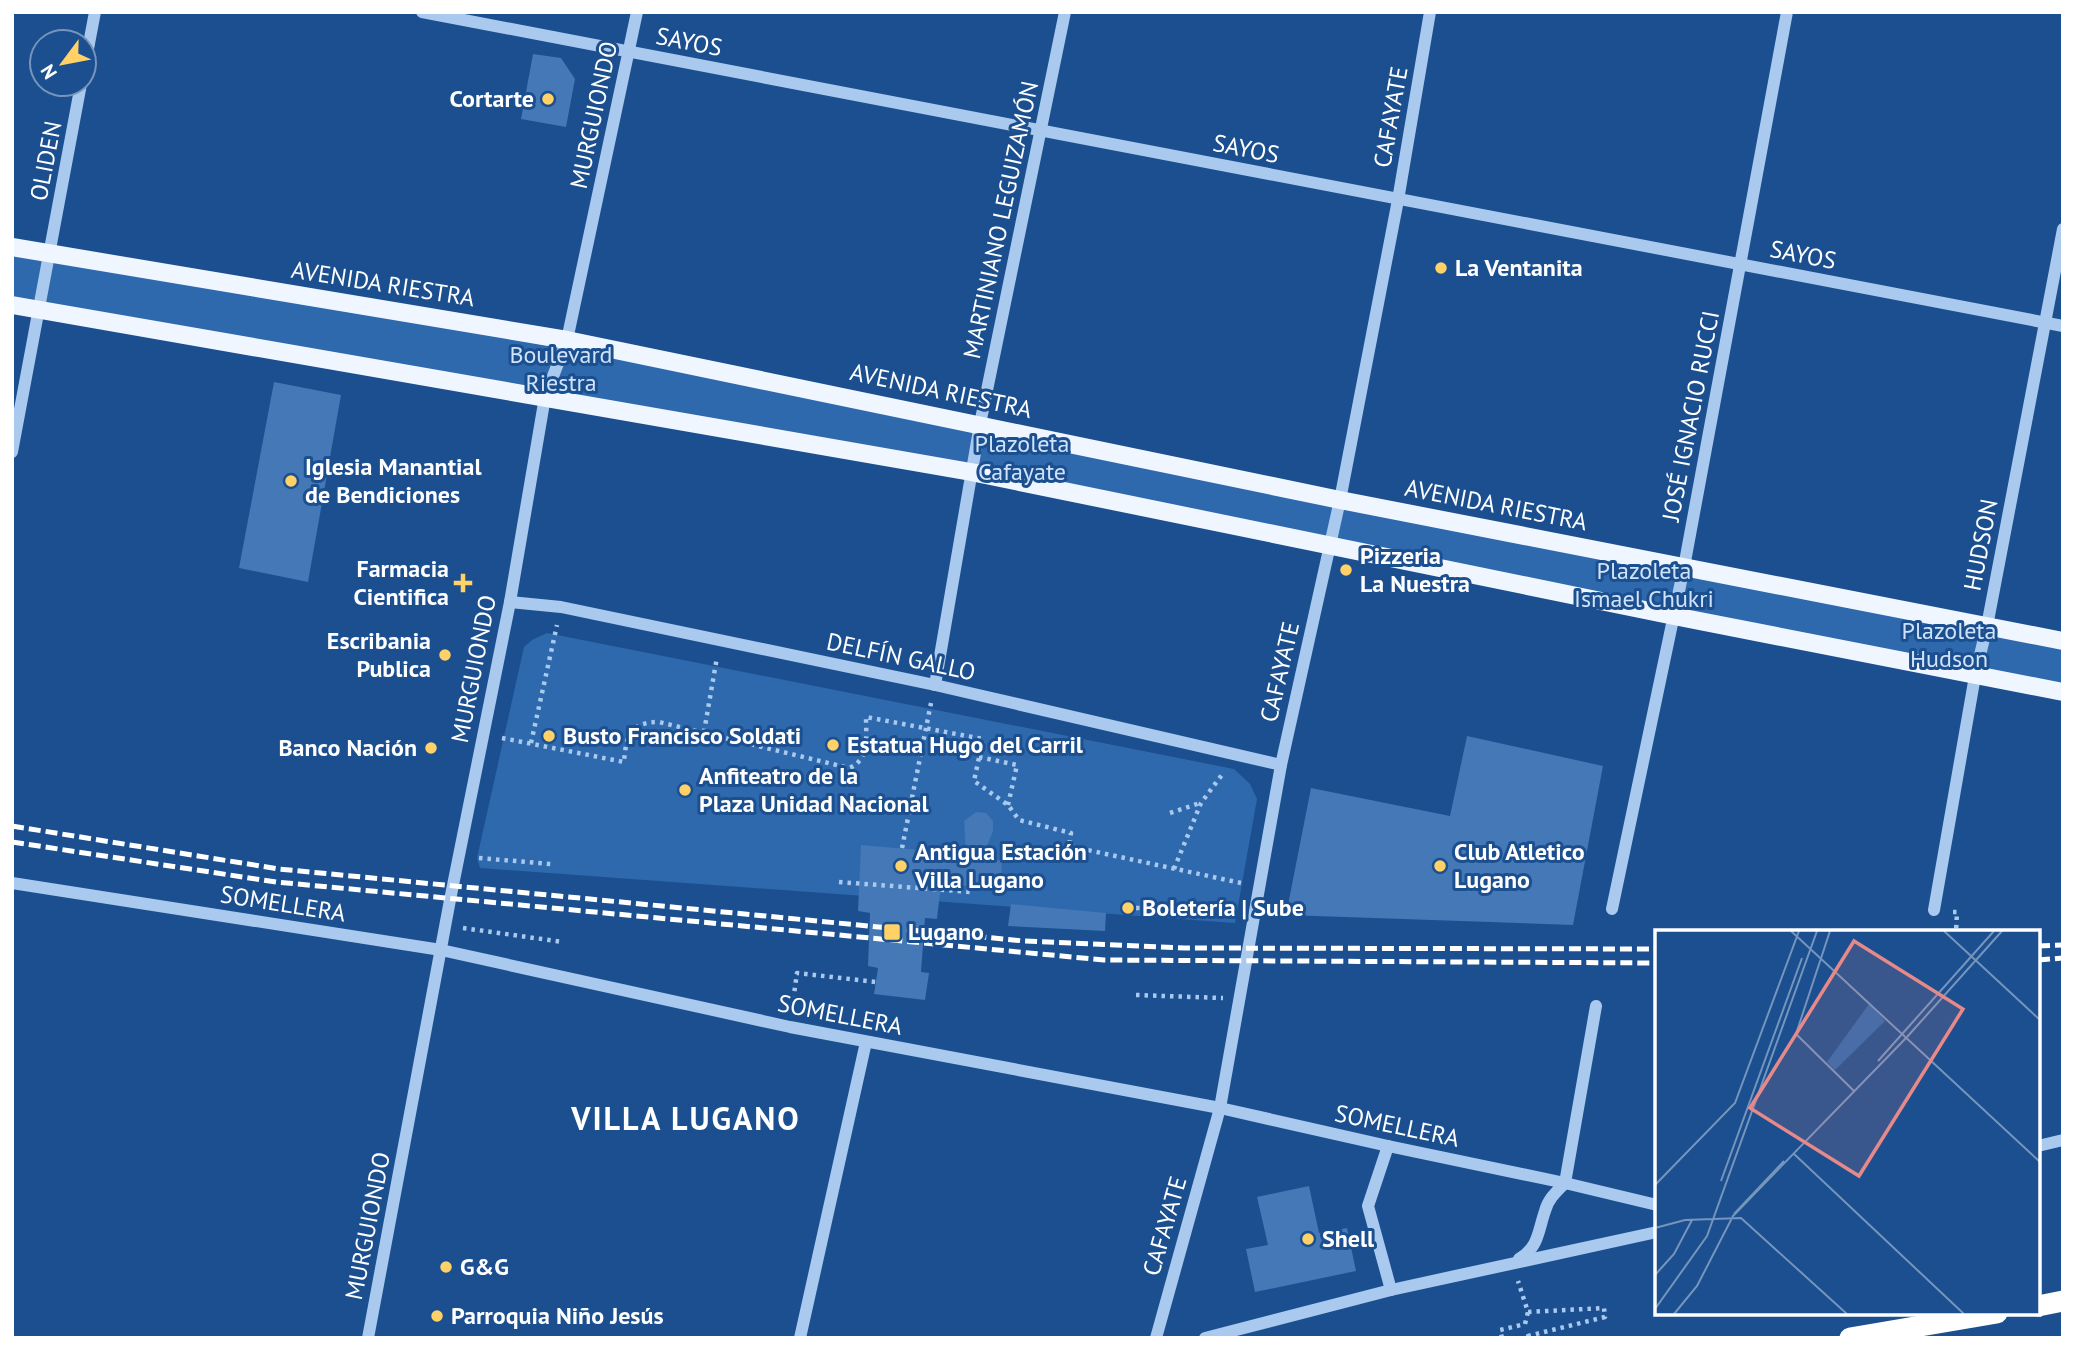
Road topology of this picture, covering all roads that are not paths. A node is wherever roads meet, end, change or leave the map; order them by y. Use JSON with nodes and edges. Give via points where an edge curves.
{"nodes":[{"id":1,"x":422,"y":12,"type":"edge"},
{"id":2,"x":637,"y":12,"type":"edge"},
{"id":3,"x":1065,"y":12,"type":"edge"},
{"id":4,"x":1430,"y":12,"type":"edge"},
{"id":5,"x":1787,"y":12,"type":"edge"},
{"id":6,"x":629,"y":52,"type":"junction"},
{"id":7,"x":78,"y":98,"type":"edge"},
{"id":8,"x":1041,"y":131,"type":"junction"},
{"id":9,"x":1398,"y":200,"type":"junction"},
{"id":10,"x":2063,"y":229,"type":"edge"},
{"id":11,"x":12,"y":247,"type":"edge"},
{"id":12,"x":50,"y":254,"type":"junction"},
{"id":13,"x":1741,"y":265,"type":"junction"},
{"id":14,"x":12,"y":304,"type":"edge"},
{"id":15,"x":38,"y":309,"type":"junction"},
{"id":16,"x":2044,"y":323,"type":"junction"},
{"id":17,"x":2063,"y":326,"type":"edge"},
{"id":18,"x":567,"y":340,"type":"junction"},
{"id":19,"x":545,"y":397,"type":"junction"},
{"id":20,"x":980,"y":424,"type":"junction"},
{"id":21,"x":12,"y":452,"type":"edge"},
{"id":22,"x":971,"y":472,"type":"junction"},
{"id":23,"x":1340,"y":500,"type":"junction"},
{"id":24,"x":1330,"y":546,"type":"junction"},
{"id":25,"x":1684,"y":567,"type":"junction"},
{"id":26,"x":510,"y":602,"type":"junction"},
{"id":27,"x":1674,"y":616,"type":"junction"},
{"id":28,"x":1987,"y":626,"type":"junction"},
{"id":29,"x":2063,"y":641,"type":"edge"},
{"id":30,"x":1975,"y":676,"type":"junction"},
{"id":31,"x":935,"y":685,"type":"junction"},
{"id":32,"x":2063,"y":692,"type":"edge"},
{"id":33,"x":1281,"y":765,"type":"junction"},
{"id":34,"x":12,"y":883,"type":"edge"},
{"id":35,"x":1612,"y":909,"type":"dead end"},
{"id":36,"x":1934,"y":910,"type":"dead end"},
{"id":37,"x":441,"y":950,"type":"junction"},
{"id":38,"x":1596,"y":1006,"type":"dead end"},
{"id":39,"x":866,"y":1042,"type":"junction"},
{"id":40,"x":1220,"y":1108,"type":"junction"},
{"id":41,"x":2063,"y":1140,"type":"edge"},
{"id":42,"x":1388,"y":1146,"type":"junction"},
{"id":43,"x":2040,"y":1146,"type":"edge"},
{"id":44,"x":1565,"y":1183,"type":"junction"},
{"id":45,"x":1655,"y":1205,"type":"edge"},
{"id":46,"x":1655,"y":1232,"type":"edge"},
{"id":47,"x":1512,"y":1264,"type":"junction"},
{"id":48,"x":1391,"y":1290,"type":"junction"},
{"id":49,"x":2063,"y":1301,"type":"edge"},
{"id":50,"x":2040,"y":1306,"type":"edge"},
{"id":51,"x":1985,"y":1315,"type":"edge"},
{"id":52,"x":368,"y":1338,"type":"edge"},
{"id":53,"x":800,"y":1338,"type":"edge"},
{"id":54,"x":1156,"y":1338,"type":"edge"},
{"id":55,"x":1205,"y":1338,"type":"edge"},
{"id":56,"x":1850,"y":1338,"type":"edge"}],
"edges":[{"from":1,"to":6,"type":"street","name":"SAYOS"},
{"from":2,"to":6,"type":"street","name":"MURGUIONDO"},
{"from":3,"to":8,"type":"street","name":"MARTINIANO LEGUIZAMÓN"},
{"from":4,"to":9,"type":"street","name":"CAFAYATE"},
{"from":5,"to":13,"type":"street","name":"JOSÉ IGNACIO RUCCI"},
{"from":6,"to":8,"type":"street","name":"SAYOS"},
{"from":6,"to":18,"type":"street","name":"MURGUIONDO"},
{"from":7,"to":12,"type":"street","name":"OLIDEN"},
{"from":8,"to":9,"type":"street","name":"SAYOS"},
{"from":8,"to":20,"type":"street","name":"MARTINIANO LEGUIZAMÓN"},
{"from":9,"to":13,"type":"street","name":"SAYOS"},
{"from":9,"to":23,"type":"street","name":"CAFAYATE"},
{"from":10,"to":16,"type":"street","name":"HUDSON"},
{"from":11,"to":12,"type":"main road","name":"AVENIDA RIESTRA"},
{"from":12,"to":15,"type":"street","name":"OLIDEN"},
{"from":12,"to":18,"type":"main road","name":"AVENIDA RIESTRA"},
{"from":13,"to":16,"type":"street","name":"SAYOS"},
{"from":13,"to":25,"type":"street","name":"JOSÉ IGNACIO RUCCI"},
{"from":14,"to":15,"type":"main road"},
{"from":15,"to":19,"type":"main road"},
{"from":15,"to":21,"type":"street","name":"OLIDEN"},
{"from":16,"to":17,"type":"street","name":"SAYOS"},
{"from":16,"to":28,"type":"street","name":"HUDSON"},
{"from":18,"to":19,"type":"street","name":"MURGUIONDO"},
{"from":18,"to":20,"type":"main road","name":"AVENIDA RIESTRA"},
{"from":19,"to":22,"type":"main road"},
{"from":19,"to":26,"type":"street","name":"MURGUIONDO"},
{"from":20,"to":22,"type":"street","name":"MARTINIANO LEGUIZAMÓN"},
{"from":20,"to":23,"type":"main road","name":"AVENIDA RIESTRA"},
{"from":22,"to":24,"type":"main road"},
{"from":22,"to":31,"type":"street","name":"MARTINIANO LEGUIZAMÓN"},
{"from":23,"to":24,"type":"street","name":"CAFAYATE"},
{"from":23,"to":25,"type":"main road","name":"AVENIDA RIESTRA"},
{"from":24,"to":27,"type":"main road"},
{"from":24,"to":33,"type":"street","name":"CAFAYATE"},
{"from":25,"to":27,"type":"street","name":"JOSÉ IGNACIO RUCCI"},
{"from":25,"to":28,"type":"main road","name":"AVENIDA RIESTRA"},
{"from":26,"to":31,"type":"street","name":"DELFÍN GALLO","via":[[561,607]]},
{"from":26,"to":37,"type":"street","name":"MURGUIONDO"},
{"from":27,"to":30,"type":"main road"},
{"from":27,"to":35,"type":"street","name":"JOSÉ IGNACIO RUCCI"},
{"from":28,"to":29,"type":"main road","name":"AVENIDA RIESTRA"},
{"from":28,"to":30,"type":"street","name":"HUDSON"},
{"from":30,"to":32,"type":"main road"},
{"from":30,"to":36,"type":"street","name":"HUDSON"},
{"from":31,"to":33,"type":"street","name":"DELFÍN GALLO"},
{"from":33,"to":40,"type":"street","name":"CAFAYATE"},
{"from":34,"to":37,"type":"street","name":"SOMELLERA"},
{"from":37,"to":39,"type":"street","name":"SOMELLERA"},
{"from":37,"to":52,"type":"street","name":"MURGUIONDO"},
{"from":38,"to":44,"type":"street"},
{"from":39,"to":40,"type":"street","name":"SOMELLERA"},
{"from":39,"to":53,"type":"street"},
{"from":40,"to":42,"type":"street","name":"SOMELLERA"},
{"from":40,"to":54,"type":"street","name":"CAFAYATE"},
{"from":41,"to":43,"type":"street"},
{"from":42,"to":44,"type":"street","name":"SOMELLERA"},
{"from":42,"to":48,"type":"street","via":[[1368,1206]]},
{"from":44,"to":45,"type":"street","name":"SOMELLERA"},
{"from":44,"to":47,"type":"street","via":[[1545,1209],[1538,1242]]},
{"from":46,"to":47,"type":"street"},
{"from":47,"to":48,"type":"street"},
{"from":48,"to":55,"type":"street"},
{"from":49,"to":50,"type":"highway"},
{"from":51,"to":56,"type":"highway"}]}
